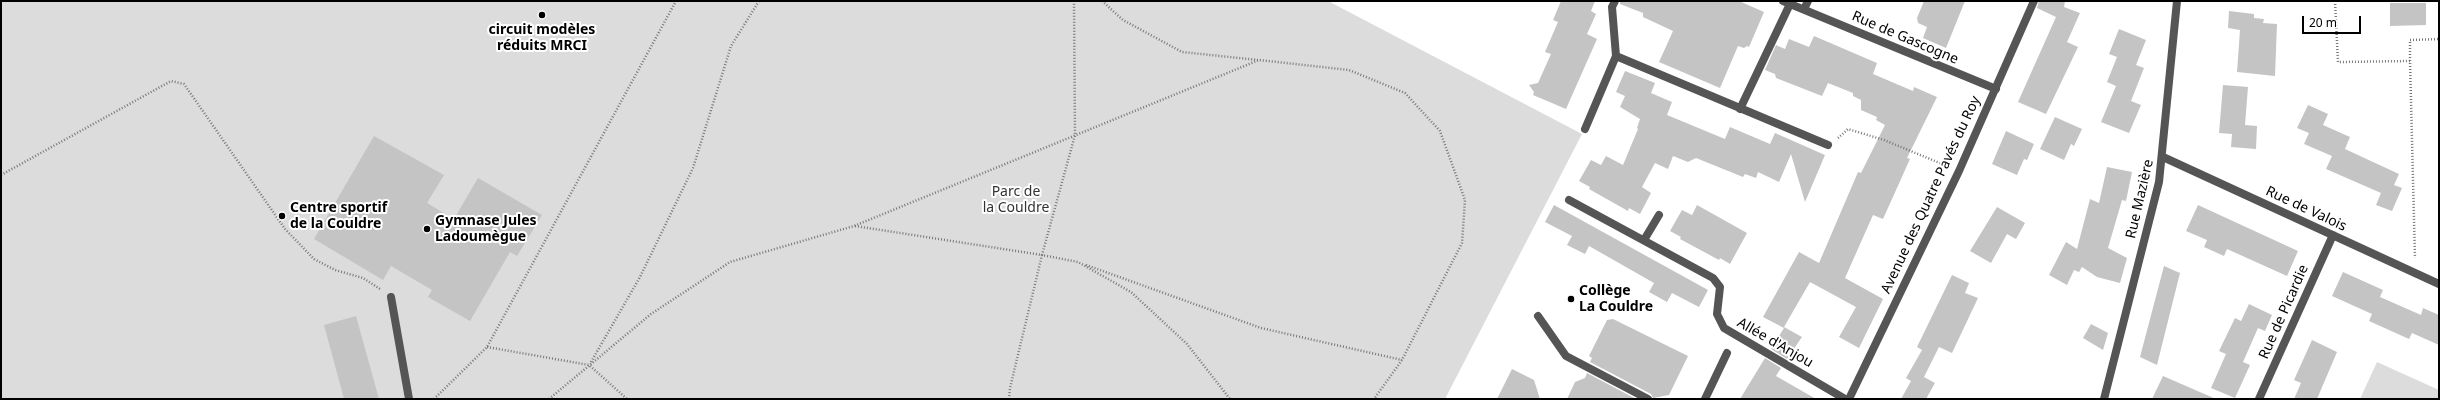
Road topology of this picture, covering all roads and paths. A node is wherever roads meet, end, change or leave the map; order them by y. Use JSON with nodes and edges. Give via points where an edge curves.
{"nodes":[{"id":1,"x":676,"y":1,"type":"edge"},
{"id":2,"x":759,"y":1,"type":"edge"},
{"id":3,"x":1074,"y":1,"type":"edge"},
{"id":4,"x":1102,"y":1,"type":"edge"},
{"id":5,"x":1614,"y":1,"type":"edge"},
{"id":6,"x":1808,"y":1,"type":"edge"},
{"id":7,"x":2034,"y":1,"type":"edge"},
{"id":8,"x":2177,"y":1,"type":"edge"},
{"id":9,"x":2335,"y":1,"type":"edge"},
{"id":10,"x":1787,"y":2,"type":"edge"},
{"id":11,"x":1804,"y":9,"type":"junction"},
{"id":12,"x":2439,"y":40,"type":"edge"},
{"id":13,"x":1616,"y":56,"type":"junction"},
{"id":14,"x":1259,"y":60,"type":"junction"},
{"id":15,"x":2410,"y":61,"type":"junction"},
{"id":16,"x":1996,"y":89,"type":"junction"},
{"id":17,"x":1740,"y":109,"type":"junction"},
{"id":18,"x":1585,"y":129,"type":"dead end"},
{"id":19,"x":1075,"y":135,"type":"junction"},
{"id":20,"x":1828,"y":146,"type":"joint"},
{"id":21,"x":2163,"y":157,"type":"junction"},
{"id":22,"x":1959,"y":171,"type":"junction"},
{"id":23,"x":1,"y":175,"type":"edge"},
{"id":24,"x":1569,"y":200,"type":"dead end"},
{"id":25,"x":1659,"y":214,"type":"dead end"},
{"id":26,"x":854,"y":226,"type":"junction"},
{"id":27,"x":2333,"y":235,"type":"junction"},
{"id":28,"x":1644,"y":240,"type":"junction"},
{"id":29,"x":1042,"y":255,"type":"junction"},
{"id":30,"x":1078,"y":262,"type":"junction"},
{"id":31,"x":2416,"y":273,"type":"junction"},
{"id":32,"x":2439,"y":284,"type":"edge"},
{"id":33,"x":391,"y":297,"type":"joint"},
{"id":34,"x":1538,"y":316,"type":"dead end"},
{"id":35,"x":487,"y":347,"type":"junction"},
{"id":36,"x":1727,"y":353,"type":"dead end"},
{"id":37,"x":1402,"y":360,"type":"junction"},
{"id":38,"x":589,"y":365,"type":"junction"},
{"id":39,"x":409,"y":399,"type":"edge"},
{"id":40,"x":434,"y":399,"type":"edge"},
{"id":41,"x":549,"y":399,"type":"edge"},
{"id":42,"x":627,"y":399,"type":"edge"},
{"id":43,"x":1009,"y":399,"type":"edge"},
{"id":44,"x":1230,"y":399,"type":"edge"},
{"id":45,"x":1374,"y":399,"type":"edge"},
{"id":46,"x":1648,"y":399,"type":"edge"},
{"id":47,"x":1706,"y":399,"type":"edge"},
{"id":48,"x":1845,"y":399,"type":"edge"},
{"id":49,"x":1849,"y":399,"type":"edge"},
{"id":50,"x":2104,"y":399,"type":"edge"},
{"id":51,"x":2259,"y":399,"type":"edge"}],
"edges":[{"from":1,"to":35,"type":"path"},
{"from":2,"to":38,"type":"path","via":[[731,46],[693,168],[640,277]]},
{"from":3,"to":19,"type":"path"},
{"from":4,"to":14,"type":"path","via":[[1123,20],[1182,52]]},
{"from":5,"to":13,"type":"street","via":[[1612,7]]},
{"from":6,"to":11,"type":"street"},
{"from":7,"to":16,"type":"street","name":"Avenue des Quatre Pavés du Roy"},
{"from":8,"to":21,"type":"street","name":"Rue Mazière"},
{"from":9,"to":15,"type":"path","via":[[2338,62]]},
{"from":10,"to":11,"type":"street","name":"Rue de Gascogne"},
{"from":10,"to":17,"type":"street"},
{"from":11,"to":16,"type":"street","name":"Rue de Gascogne"},
{"from":12,"to":15,"type":"path","via":[[2410,40]]},
{"from":13,"to":17,"type":"street"},
{"from":13,"to":18,"type":"street"},
{"from":14,"to":19,"type":"path"},
{"from":14,"to":37,"type":"path","via":[[1349,70],[1405,93],[1440,131],[1465,200],[1462,243]]},
{"from":15,"to":31,"type":"path"},
{"from":16,"to":22,"type":"street","name":"Avenue des Quatre Pavés du Roy"},
{"from":17,"to":20,"type":"street"},
{"from":19,"to":26,"type":"path"},
{"from":19,"to":29,"type":"path"},
{"from":20,"to":22,"type":"path","via":[[1848,129],[1884,140]]},
{"from":21,"to":27,"type":"street","name":"Rue de Valois"},
{"from":21,"to":50,"type":"street","name":"Rue Mazière","via":[[2159,182]]},
{"from":22,"to":49,"type":"street","name":"Avenue des Quatre Pavés du Roy"},
{"from":23,"to":33,"type":"path","via":[[171,81],[184,84],[285,229],[314,260],[362,278]]},
{"from":24,"to":28,"type":"street","name":"Allée d'Anjou"},
{"from":25,"to":28,"type":"street"},
{"from":26,"to":29,"type":"path"},
{"from":26,"to":38,"type":"path","via":[[730,262],[651,314]]},
{"from":27,"to":31,"type":"street","name":"Rue de Valois"},
{"from":27,"to":51,"type":"street","name":"Rue de Picardie"},
{"from":28,"to":48,"type":"street","name":"Allée d'Anjou","via":[[1713,278],[1720,287],[1717,314],[1724,328]]},
{"from":29,"to":30,"type":"path"},
{"from":29,"to":43,"type":"path"},
{"from":30,"to":37,"type":"path","via":[[1260,328]]},
{"from":30,"to":44,"type":"path","via":[[1131,292],[1187,344]]},
{"from":31,"to":32,"type":"street","name":"Rue de Valois"},
{"from":33,"to":39,"type":"street"},
{"from":34,"to":46,"type":"street","via":[[1566,356]]},
{"from":35,"to":38,"type":"path"},
{"from":35,"to":40,"type":"path"},
{"from":36,"to":47,"type":"street"},
{"from":37,"to":45,"type":"path"},
{"from":38,"to":41,"type":"path"},
{"from":38,"to":42,"type":"path"}]}
